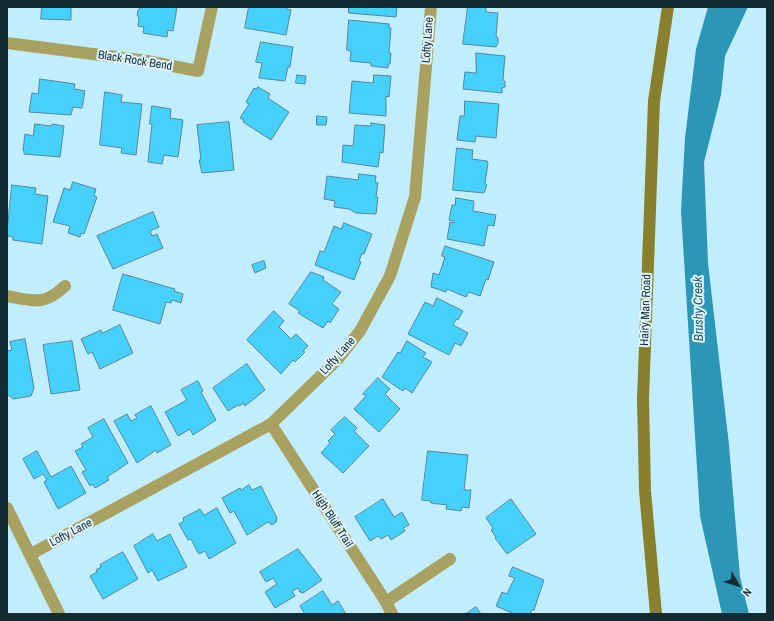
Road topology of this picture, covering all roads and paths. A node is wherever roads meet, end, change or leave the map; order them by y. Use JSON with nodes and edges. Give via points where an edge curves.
{"nodes":[{"id":1,"x":212,"y":7,"type":"edge"},
{"id":2,"x":431,"y":7,"type":"edge"},
{"id":3,"x":668,"y":7,"type":"edge"},
{"id":4,"x":7,"y":43,"type":"edge"},
{"id":5,"x":66,"y":286,"type":"dead end"},
{"id":6,"x":7,"y":296,"type":"edge"},
{"id":7,"x":271,"y":424,"type":"junction"},
{"id":8,"x":7,"y":508,"type":"edge"},
{"id":9,"x":31,"y":554,"type":"junction"},
{"id":10,"x":450,"y":559,"type":"dead end"},
{"id":11,"x":386,"y":602,"type":"junction"},
{"id":12,"x":59,"y":614,"type":"edge"},
{"id":13,"x":392,"y":614,"type":"edge"},
{"id":14,"x":656,"y":614,"type":"edge"}],
"edges":[{"from":1,"to":4,"type":"street","name":"Black Rock Bend","via":[[198,71],[147,61]]},
{"from":2,"to":7,"type":"street","name":"Lofty Lane","via":[[415,196],[390,276],[360,331],[337,360]]},
{"from":3,"to":14,"type":"street","name":"Hairy Man Road","via":[[654,101],[643,399],[645,491]]},
{"from":5,"to":6,"type":"street","via":[[54,296],[39,301]]},
{"from":7,"to":9,"type":"street","name":"Lofty Lane"},
{"from":7,"to":11,"type":"street","name":"High Bluff Trail"},
{"from":8,"to":9,"type":"street"},
{"from":9,"to":12,"type":"street"},
{"from":10,"to":11,"type":"street"},
{"from":11,"to":13,"type":"street","name":"High Bluff Trail"}]}
